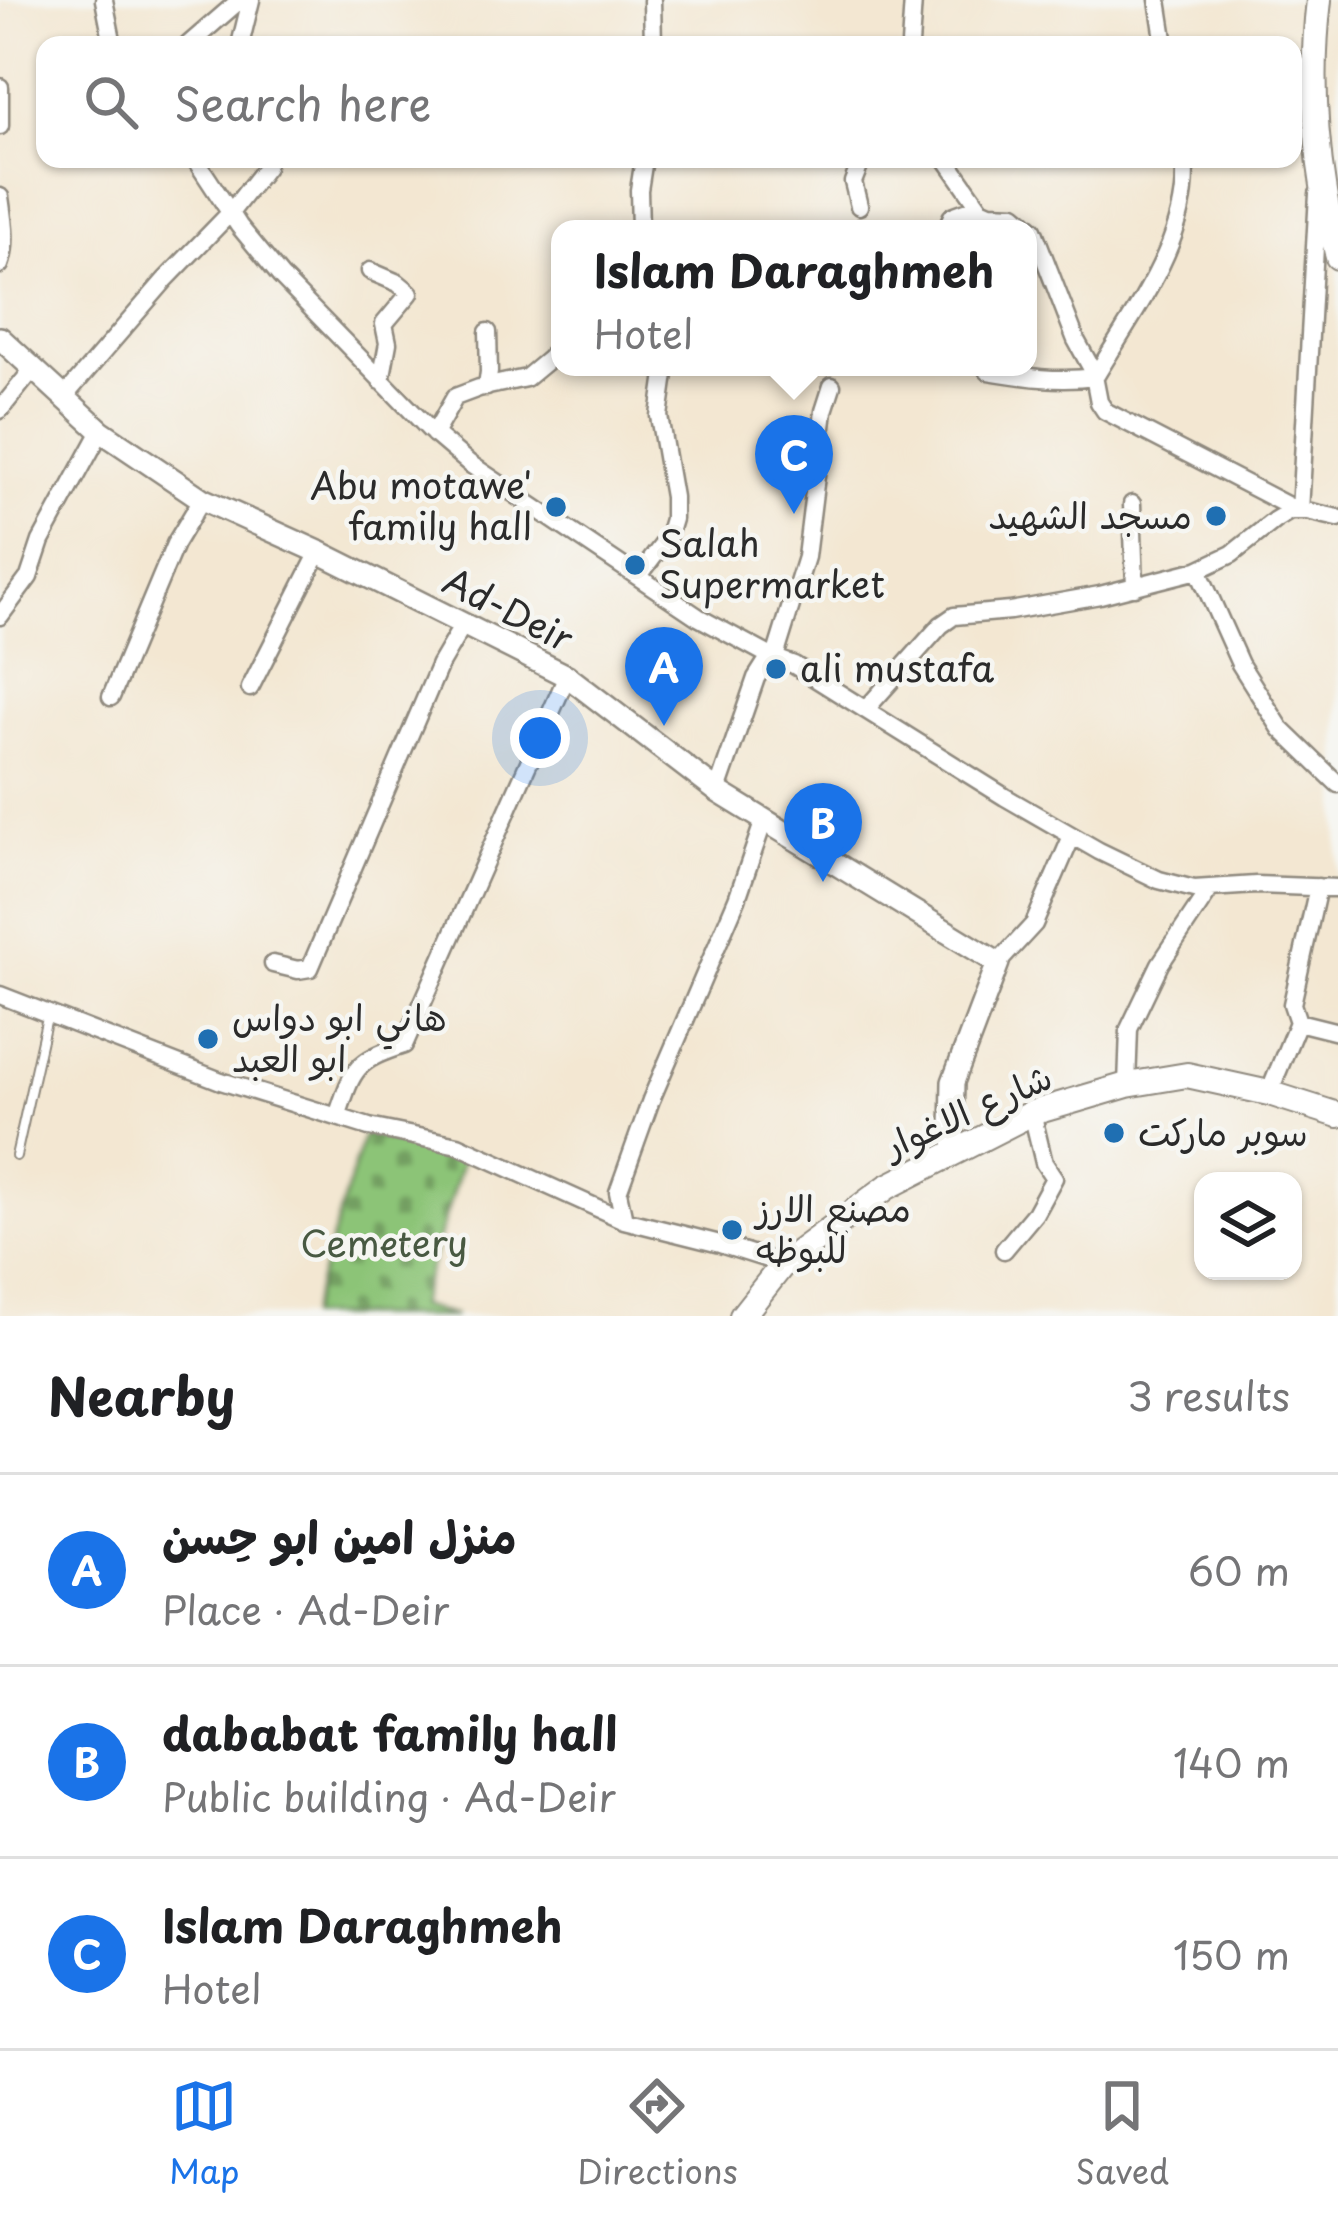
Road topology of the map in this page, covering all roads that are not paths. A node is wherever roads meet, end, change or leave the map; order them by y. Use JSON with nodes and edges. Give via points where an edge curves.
{"nodes":[{"id":1,"x":104,"y":0,"type":"edge"},
{"id":2,"x":240,"y":0,"type":"edge"},
{"id":3,"x":251,"y":0,"type":"edge"},
{"id":4,"x":652,"y":0,"type":"edge"},
{"id":5,"x":914,"y":0,"type":"edge"},
{"id":6,"x":1158,"y":0,"type":"edge"},
{"id":7,"x":1319,"y":0,"type":"edge"},
{"id":8,"x":111,"y":36,"type":"edge"},
{"id":9,"x":198,"y":36,"type":"edge"},
{"id":10,"x":242,"y":36,"type":"edge"},
{"id":11,"x":653,"y":36,"type":"edge"},
{"id":12,"x":911,"y":36,"type":"edge"},
{"id":13,"x":1164,"y":36,"type":"edge"},
{"id":14,"x":0,"y":87,"type":"edge"},
{"id":15,"x":0,"y":126,"type":"edge"},
{"id":16,"x":1320,"y":157,"type":"junction"},
{"id":17,"x":202,"y":168,"type":"edge"},
{"id":18,"x":265,"y":168,"type":"edge"},
{"id":19,"x":643,"y":168,"type":"edge"},
{"id":20,"x":858,"y":168,"type":"edge"},
{"id":21,"x":952,"y":168,"type":"edge"},
{"id":22,"x":1184,"y":168,"type":"edge"},
{"id":23,"x":0,"y":196,"type":"edge"},
{"id":24,"x":859,"y":206,"type":"dead end"},
{"id":25,"x":981,"y":209,"type":"junction"},
{"id":26,"x":230,"y":212,"type":"junction"},
{"id":27,"x":640,"y":220,"type":"edge"},
{"id":28,"x":950,"y":220,"type":"edge"},
{"id":29,"x":1022,"y":220,"type":"edge"},
{"id":30,"x":1037,"y":238,"type":"edge"},
{"id":31,"x":1338,"y":257,"type":"edge"},
{"id":32,"x":0,"y":265,"type":"edge"},
{"id":33,"x":370,"y":271,"type":"dead end"},
{"id":34,"x":488,"y":332,"type":"dead end"},
{"id":35,"x":0,"y":338,"type":"edge"},
{"id":36,"x":551,"y":357,"type":"edge"},
{"id":37,"x":34,"y":368,"type":"junction"},
{"id":38,"x":665,"y":376,"type":"edge"},
{"id":39,"x":1018,"y":376,"type":"edge"},
{"id":40,"x":1095,"y":377,"type":"junction"},
{"id":41,"x":381,"y":381,"type":"junction"},
{"id":42,"x":832,"y":386,"type":"dead end"},
{"id":43,"x":487,"y":387,"type":"junction"},
{"id":44,"x":63,"y":398,"type":"junction"},
{"id":45,"x":0,"y":410,"type":"edge"},
{"id":46,"x":101,"y":431,"type":"junction"},
{"id":47,"x":434,"y":434,"type":"junction"},
{"id":48,"x":202,"y":499,"type":"junction"},
{"id":49,"x":1132,"y":504,"type":"dead end"},
{"id":50,"x":1299,"y":511,"type":"junction"},
{"id":51,"x":1338,"y":518,"type":"edge"},
{"id":52,"x":319,"y":552,"type":"junction"},
{"id":53,"x":1198,"y":570,"type":"junction"},
{"id":54,"x":638,"y":577,"type":"junction"},
{"id":55,"x":1135,"y":586,"type":"junction"},
{"id":56,"x":0,"y":616,"type":"edge"},
{"id":57,"x":464,"y":623,"type":"junction"},
{"id":58,"x":772,"y":657,"type":"junction"},
{"id":59,"x":567,"y":676,"type":"junction"},
{"id":60,"x":250,"y":688,"type":"dead end"},
{"id":61,"x":111,"y":698,"type":"dead end"},
{"id":62,"x":866,"y":709,"type":"junction"},
{"id":63,"x":1338,"y":784,"type":"edge"},
{"id":64,"x":717,"y":791,"type":"junction"},
{"id":65,"x":764,"y":820,"type":"junction"},
{"id":66,"x":1072,"y":836,"type":"junction"},
{"id":67,"x":1318,"y":887,"type":"junction"},
{"id":68,"x":1338,"y":888,"type":"edge"},
{"id":69,"x":1210,"y":889,"type":"junction"},
{"id":70,"x":998,"y":963,"type":"junction"},
{"id":71,"x":274,"y":964,"type":"dead end"},
{"id":72,"x":0,"y":995,"type":"edge"},
{"id":73,"x":48,"y":1016,"type":"junction"},
{"id":74,"x":1298,"y":1022,"type":"junction"},
{"id":75,"x":1338,"y":1032,"type":"edge"},
{"id":76,"x":1127,"y":1085,"type":"junction"},
{"id":77,"x":1268,"y":1093,"type":"junction"},
{"id":78,"x":1032,"y":1113,"type":"junction"},
{"id":79,"x":1338,"y":1115,"type":"edge"},
{"id":80,"x":337,"y":1118,"type":"junction"},
{"id":81,"x":956,"y":1152,"type":"junction"},
{"id":82,"x":16,"y":1156,"type":"dead end"},
{"id":83,"x":624,"y":1220,"type":"junction"},
{"id":84,"x":1004,"y":1250,"type":"dead end"},
{"id":85,"x":783,"y":1264,"type":"junction"},
{"id":86,"x":742,"y":1316,"type":"edge"}],
"edges":[{"from":1,"to":8,"type":"street"},
{"from":2,"to":9,"type":"street"},
{"from":3,"to":10,"type":"street"},
{"from":4,"to":11,"type":"street"},
{"from":5,"to":12,"type":"street"},
{"from":6,"to":13,"type":"street"},
{"from":7,"to":16,"type":"main road"},
{"from":14,"to":15,"type":"street"},
{"from":16,"to":31,"type":"main road"},
{"from":16,"to":50,"type":"street"},
{"from":17,"to":26,"type":"street"},
{"from":18,"to":26,"type":"street"},
{"from":19,"to":27,"type":"street"},
{"from":20,"to":24,"type":"street"},
{"from":21,"to":25,"type":"street"},
{"from":22,"to":40,"type":"street","via":[[1171,248]]},
{"from":23,"to":32,"type":"street"},
{"from":25,"to":28,"type":"street"},
{"from":25,"to":29,"type":"street"},
{"from":26,"to":41,"type":"street"},
{"from":26,"to":44,"type":"street"},
{"from":30,"to":40,"type":"street"},
{"from":33,"to":41,"type":"street","via":[[410,293],[384,324]]},
{"from":34,"to":43,"type":"street"},
{"from":35,"to":37,"type":"street","name":"Ad-Deir"},
{"from":36,"to":43,"type":"street","via":[[526,377]]},
{"from":37,"to":44,"type":"street","name":"Ad-Deir"},
{"from":37,"to":45,"type":"street"},
{"from":38,"to":54,"type":"street","via":[[659,416],[673,519]]},
{"from":39,"to":40,"type":"street"},
{"from":40,"to":50,"type":"street","via":[[1099,402],[1113,417]]},
{"from":41,"to":47,"type":"street"},
{"from":42,"to":58,"type":"street","via":[[806,557]]},
{"from":43,"to":47,"type":"street","via":[[455,397]]},
{"from":44,"to":46,"type":"street","name":"Ad-Deir"},
{"from":46,"to":48,"type":"street","name":"Ad-Deir"},
{"from":46,"to":56,"type":"street","via":[[29,577]]},
{"from":47,"to":54,"type":"street"},
{"from":48,"to":52,"type":"street","name":"Ad-Deir"},
{"from":48,"to":61,"type":"street"},
{"from":49,"to":55,"type":"street"},
{"from":50,"to":51,"type":"street"},
{"from":50,"to":53,"type":"street"},
{"from":52,"to":57,"type":"street","name":"Ad-Deir"},
{"from":52,"to":60,"type":"street"},
{"from":53,"to":55,"type":"street"},
{"from":53,"to":63,"type":"street","via":[[1240,664],[1281,729]]},
{"from":54,"to":58,"type":"street"},
{"from":55,"to":62,"type":"street","via":[[954,616]]},
{"from":57,"to":59,"type":"street","name":"Ad-Deir"},
{"from":57,"to":71,"type":"street","via":[[310,968]]},
{"from":58,"to":62,"type":"street"},
{"from":58,"to":64,"type":"street","via":[[756,677]]},
{"from":59,"to":64,"type":"street","name":"Ad-Deir"},
{"from":59,"to":80,"type":"street","via":[[404,1046],[371,1056],[352,1074]]},
{"from":62,"to":66,"type":"street"},
{"from":64,"to":65,"type":"street","name":"Ad-Deir"},
{"from":65,"to":70,"type":"street","name":"Ad-Deir"},
{"from":65,"to":83,"type":"street","via":[[618,1192]]},
{"from":66,"to":69,"type":"street","via":[[1168,884]]},
{"from":66,"to":70,"type":"street","via":[[1034,924]]},
{"from":67,"to":68,"type":"street"},
{"from":67,"to":69,"type":"street"},
{"from":67,"to":74,"type":"street","via":[[1292,1004]]},
{"from":69,"to":76,"type":"street","via":[[1129,1029]]},
{"from":70,"to":81,"type":"street","via":[[953,1082]]},
{"from":72,"to":73,"type":"street"},
{"from":73,"to":80,"type":"street"},
{"from":73,"to":82,"type":"lane"},
{"from":74,"to":75,"type":"street"},
{"from":74,"to":77,"type":"street"},
{"from":76,"to":77,"type":"main road","name":"شارع الاغوار","via":[[1187,1075]]},
{"from":76,"to":78,"type":"main road","name":"شارع الاغوار"},
{"from":77,"to":79,"type":"main road","name":"شارع الاغوار"},
{"from":78,"to":81,"type":"main road","name":"شارع الاغوار"},
{"from":78,"to":84,"type":"street","via":[[1054,1178]]},
{"from":80,"to":83,"type":"street","via":[[458,1145]]},
{"from":81,"to":85,"type":"main road","name":"شارع الاغوار","via":[[887,1186]]},
{"from":83,"to":85,"type":"street"},
{"from":85,"to":86,"type":"main road","name":"شارع الاغوار"}]}
